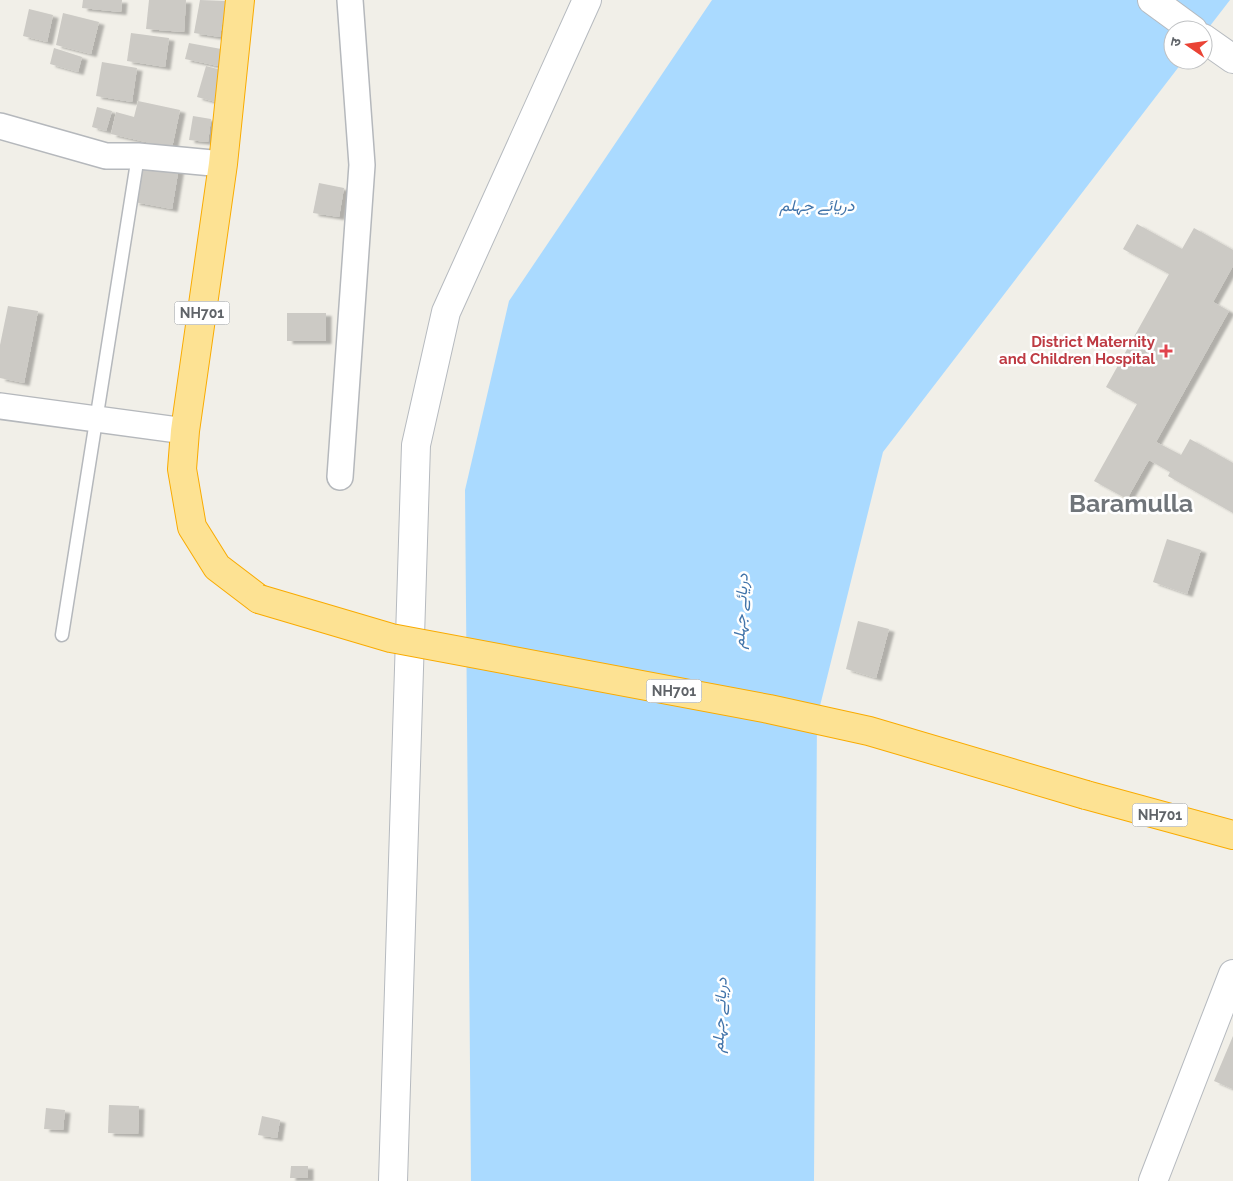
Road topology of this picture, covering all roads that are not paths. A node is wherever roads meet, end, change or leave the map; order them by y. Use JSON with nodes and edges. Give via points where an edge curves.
{"nodes":[{"id":1,"x":240,"y":0,"type":"edge"},
{"id":2,"x":350,"y":0,"type":"edge"},
{"id":3,"x":586,"y":0,"type":"edge"},
{"id":4,"x":1152,"y":0,"type":"edge"},
{"id":5,"x":1179,"y":20,"type":"edge"},
{"id":6,"x":1213,"y":45,"type":"edge"},
{"id":7,"x":1232,"y":59,"type":"edge"},
{"id":8,"x":0,"y":126,"type":"edge"},
{"id":9,"x":138,"y":156,"type":"junction"},
{"id":10,"x":223,"y":164,"type":"junction"},
{"id":11,"x":0,"y":406,"type":"edge"},
{"id":12,"x":96,"y":419,"type":"junction"},
{"id":13,"x":185,"y":430,"type":"junction"},
{"id":14,"x":340,"y":477,"type":"dead end"},
{"id":15,"x":62,"y":636,"type":"dead end"},
{"id":16,"x":1233,"y":835,"type":"edge"},
{"id":17,"x":1233,"y":974,"type":"edge"},
{"id":18,"x":393,"y":1181,"type":"edge"},
{"id":19,"x":1153,"y":1181,"type":"edge"}],
"edges":[{"from":1,"to":10,"type":"highway","number":"NH701"},
{"from":2,"to":14,"type":"street","via":[[362,165]]},
{"from":3,"to":18,"type":"street","via":[[446,312],[416,445]]},
{"from":4,"to":5,"type":"street"},
{"from":6,"to":7,"type":"street"},
{"from":8,"to":9,"type":"street","via":[[106,156]]},
{"from":9,"to":10,"type":"street"},
{"from":9,"to":12,"type":"lane"},
{"from":10,"to":13,"type":"highway","number":"NH701"},
{"from":11,"to":12,"type":"street"},
{"from":12,"to":13,"type":"street"},
{"from":12,"to":15,"type":"lane"},
{"from":13,"to":16,"type":"highway","number":"NH701","bridge":true,"via":[[182,468],[192,527],[217,567],[259,599],[391,638],[869,731]]},
{"from":17,"to":19,"type":"street"}]}
